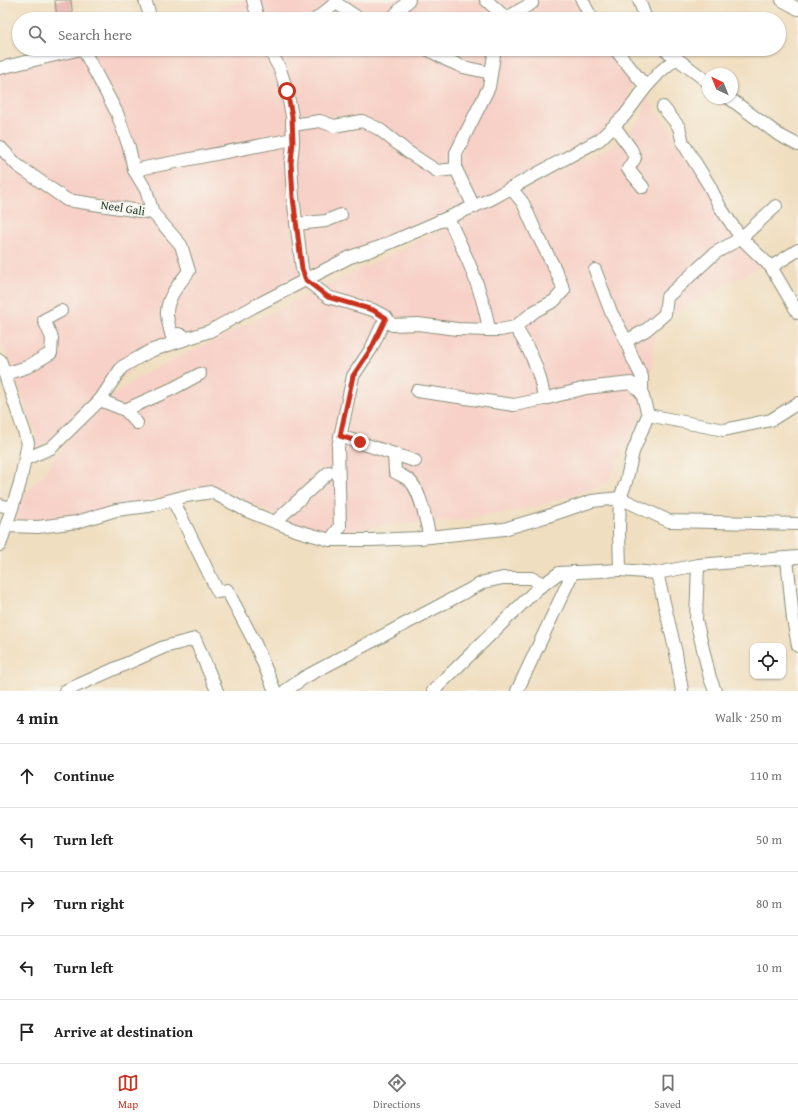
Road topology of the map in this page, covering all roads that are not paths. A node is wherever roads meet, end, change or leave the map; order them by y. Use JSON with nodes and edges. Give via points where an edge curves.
{"nodes":[{"id":1,"x":145,"y":0,"type":"edge"},
{"id":2,"x":253,"y":0,"type":"edge"},
{"id":3,"x":409,"y":0,"type":"edge"},
{"id":4,"x":486,"y":0,"type":"edge"},
{"id":5,"x":582,"y":0,"type":"edge"},
{"id":6,"x":639,"y":0,"type":"edge"},
{"id":7,"x":782,"y":0,"type":"edge"},
{"id":8,"x":336,"y":1,"type":"edge"},
{"id":9,"x":533,"y":1,"type":"edge"},
{"id":10,"x":798,"y":8,"type":"edge"},
{"id":11,"x":149,"y":12,"type":"edge"},
{"id":12,"x":254,"y":12,"type":"edge"},
{"id":13,"x":324,"y":12,"type":"edge"},
{"id":14,"x":351,"y":12,"type":"edge"},
{"id":15,"x":398,"y":12,"type":"edge"},
{"id":16,"x":499,"y":12,"type":"edge"},
{"id":17,"x":516,"y":12,"type":"edge"},
{"id":18,"x":588,"y":12,"type":"edge"},
{"id":19,"x":643,"y":12,"type":"edge"},
{"id":20,"x":52,"y":56,"type":"edge"},
{"id":21,"x":86,"y":56,"type":"edge"},
{"id":22,"x":274,"y":56,"type":"edge"},
{"id":23,"x":440,"y":56,"type":"edge"},
{"id":24,"x":494,"y":56,"type":"edge"},
{"id":25,"x":621,"y":56,"type":"edge"},
{"id":26,"x":673,"y":56,"type":"edge"},
{"id":27,"x":676,"y":58,"type":"junction"},
{"id":28,"x":0,"y":68,"type":"edge"},
{"id":29,"x":491,"y":73,"type":"junction"},
{"id":30,"x":702,"y":78,"type":"edge"},
{"id":31,"x":646,"y":87,"type":"junction"},
{"id":32,"x":737,"y":104,"type":"edge"},
{"id":33,"x":663,"y":107,"type":"dead end"},
{"id":34,"x":292,"y":125,"type":"junction"},
{"id":35,"x":614,"y":126,"type":"junction"},
{"id":36,"x":293,"y":139,"type":"junction"},
{"id":37,"x":798,"y":145,"type":"edge"},
{"id":38,"x":0,"y":147,"type":"edge"},
{"id":39,"x":456,"y":169,"type":"junction"},
{"id":40,"x":134,"y":170,"type":"junction"},
{"id":41,"x":643,"y":187,"type":"dead end"},
{"id":42,"x":511,"y":188,"type":"junction"},
{"id":43,"x":776,"y":206,"type":"dead end"},
{"id":44,"x":474,"y":207,"type":"junction"},
{"id":45,"x":153,"y":213,"type":"junction"},
{"id":46,"x":341,"y":215,"type":"dead end"},
{"id":47,"x":439,"y":221,"type":"junction"},
{"id":48,"x":296,"y":224,"type":"junction"},
{"id":49,"x":741,"y":238,"type":"junction"},
{"id":50,"x":798,"y":250,"type":"edge"},
{"id":51,"x":771,"y":267,"type":"junction"},
{"id":52,"x":595,"y":270,"type":"dead end"},
{"id":53,"x":306,"y":280,"type":"junction"},
{"id":54,"x":61,"y":311,"type":"dead end"},
{"id":55,"x":798,"y":313,"type":"edge"},
{"id":56,"x":386,"y":318,"type":"junction"},
{"id":57,"x":515,"y":327,"type":"junction"},
{"id":58,"x":489,"y":330,"type":"junction"},
{"id":59,"x":188,"y":338,"type":"junction"},
{"id":60,"x":626,"y":342,"type":"junction"},
{"id":61,"x":0,"y":360,"type":"edge"},
{"id":62,"x":5,"y":374,"type":"junction"},
{"id":63,"x":200,"y":374,"type":"dead end"},
{"id":64,"x":416,"y":391,"type":"dead end"},
{"id":65,"x":642,"y":393,"type":"junction"},
{"id":66,"x":544,"y":399,"type":"junction"},
{"id":67,"x":100,"y":400,"type":"junction"},
{"id":68,"x":798,"y":403,"type":"edge"},
{"id":69,"x":125,"y":410,"type":"junction"},
{"id":70,"x":648,"y":415,"type":"junction"},
{"id":71,"x":137,"y":423,"type":"dead end"},
{"id":72,"x":340,"y":436,"type":"junction"},
{"id":73,"x":394,"y":454,"type":"junction"},
{"id":74,"x":25,"y":459,"type":"junction"},
{"id":75,"x":415,"y":461,"type":"dead end"},
{"id":76,"x":329,"y":472,"type":"dead end"},
{"id":77,"x":620,"y":498,"type":"junction"},
{"id":78,"x":173,"y":500,"type":"junction"},
{"id":79,"x":0,"y":504,"type":"edge"},
{"id":80,"x":12,"y":508,"type":"junction"},
{"id":81,"x":275,"y":522,"type":"junction"},
{"id":82,"x":798,"y":524,"type":"edge"},
{"id":83,"x":6,"y":526,"type":"junction"},
{"id":84,"x":430,"y":537,"type":"junction"},
{"id":85,"x":330,"y":540,"type":"junction"},
{"id":86,"x":0,"y":545,"type":"edge"},
{"id":87,"x":792,"y":557,"type":"edge"},
{"id":88,"x":698,"y":565,"type":"junction"},
{"id":89,"x":620,"y":570,"type":"junction"},
{"id":90,"x":573,"y":572,"type":"junction"},
{"id":91,"x":657,"y":572,"type":"junction"},
{"id":92,"x":544,"y":584,"type":"junction"},
{"id":93,"x":798,"y":646,"type":"edge"},
{"id":94,"x":65,"y":691,"type":"edge"},
{"id":95,"x":218,"y":691,"type":"edge"},
{"id":96,"x":275,"y":691,"type":"edge"},
{"id":97,"x":285,"y":691,"type":"edge"},
{"id":98,"x":433,"y":691,"type":"edge"},
{"id":99,"x":517,"y":691,"type":"edge"},
{"id":100,"x":682,"y":691,"type":"edge"},
{"id":101,"x":714,"y":691,"type":"edge"}],
"edges":[{"from":1,"to":11,"type":"street"},
{"from":2,"to":12,"type":"street"},
{"from":3,"to":15,"type":"street"},
{"from":4,"to":16,"type":"street"},
{"from":5,"to":18,"type":"street"},
{"from":6,"to":19,"type":"street"},
{"from":7,"to":10,"type":"street"},
{"from":8,"to":13,"type":"street"},
{"from":8,"to":14,"type":"street"},
{"from":9,"to":17,"type":"street"},
{"from":20,"to":28,"type":"street"},
{"from":21,"to":40,"type":"street","via":[[117,114]]},
{"from":22,"to":34,"type":"street","via":[[287,91]]},
{"from":23,"to":29,"type":"street","via":[[463,67]]},
{"from":24,"to":29,"type":"street"},
{"from":25,"to":31,"type":"street"},
{"from":26,"to":27,"type":"street"},
{"from":27,"to":30,"type":"street"},
{"from":27,"to":31,"type":"street"},
{"from":29,"to":39,"type":"street","via":[[489,87],[456,153]]},
{"from":31,"to":35,"type":"street"},
{"from":32,"to":37,"type":"street","via":[[779,135]]},
{"from":33,"to":49,"type":"street","via":[[679,128],[684,142],[720,207]]},
{"from":34,"to":36,"type":"street"},
{"from":34,"to":39,"type":"street","via":[[320,121],[334,126],[362,121],[379,129],[437,171]]},
{"from":35,"to":41,"type":"street","via":[[635,158],[628,170]]},
{"from":35,"to":42,"type":"street","via":[[599,140]]},
{"from":36,"to":40,"type":"street"},
{"from":36,"to":48,"type":"street","via":[[291,163]]},
{"from":38,"to":45,"type":"street","name":"Neel Gali","via":[[17,165],[67,200]]},
{"from":39,"to":44,"type":"street"},
{"from":40,"to":45,"type":"street","via":[[146,190]]},
{"from":42,"to":44,"type":"street"},
{"from":42,"to":57,"type":"street","via":[[523,203],[564,290],[554,301],[535,311]]},
{"from":43,"to":49,"type":"street"},
{"from":44,"to":47,"type":"street"},
{"from":45,"to":59,"type":"street","name":"Neel Gali","via":[[181,245],[189,271],[175,289],[167,315],[172,337],[178,334]]},
{"from":46,"to":48,"type":"street","via":[[326,221]]},
{"from":47,"to":53,"type":"street","via":[[350,257]]},
{"from":47,"to":58,"type":"street","via":[[449,220],[457,236],[475,279]]},
{"from":48,"to":53,"type":"street","via":[[302,269]]},
{"from":49,"to":51,"type":"street"},
{"from":49,"to":60,"type":"street","via":[[715,253],[667,297],[665,314]]},
{"from":50,"to":51,"type":"street"},
{"from":51,"to":55,"type":"street"},
{"from":52,"to":60,"type":"street"},
{"from":53,"to":56,"type":"street","via":[[328,297],[373,310]]},
{"from":53,"to":59,"type":"street","via":[[210,331]]},
{"from":54,"to":62,"type":"street","via":[[44,320],[52,338],[51,353],[27,367]]},
{"from":56,"to":58,"type":"street","via":[[392,325],[418,324]]},
{"from":56,"to":72,"type":"street","via":[[371,349],[353,376]]},
{"from":57,"to":58,"type":"street"},
{"from":57,"to":66,"type":"street","via":[[527,344],[542,381]]},
{"from":59,"to":67,"type":"street","via":[[150,350],[122,367]]},
{"from":60,"to":65,"type":"street","via":[[642,377]]},
{"from":61,"to":62,"type":"street"},
{"from":62,"to":74,"type":"street","via":[[28,442]]},
{"from":63,"to":69,"type":"street"},
{"from":64,"to":66,"type":"street","via":[[514,404]]},
{"from":65,"to":66,"type":"street","via":[[631,383],[586,388]]},
{"from":65,"to":70,"type":"street"},
{"from":67,"to":69,"type":"street"},
{"from":67,"to":74,"type":"street","via":[[51,448]]},
{"from":68,"to":70,"type":"street","via":[[771,420],[724,430]]},
{"from":69,"to":71,"type":"street"},
{"from":70,"to":77,"type":"street","via":[[633,452]]},
{"from":72,"to":73,"type":"street"},
{"from":72,"to":85,"type":"street","via":[[340,527]]},
{"from":73,"to":75,"type":"street"},
{"from":73,"to":84,"type":"street","via":[[395,472],[410,481],[419,496]]},
{"from":74,"to":80,"type":"street"},
{"from":76,"to":81,"type":"street"},
{"from":77,"to":82,"type":"street","via":[[669,521]]},
{"from":77,"to":84,"type":"street","via":[[592,501],[504,529]]},
{"from":77,"to":89,"type":"street"},
{"from":78,"to":81,"type":"street","via":[[212,492],[247,511]]},
{"from":78,"to":83,"type":"street","via":[[116,510],[77,522],[38,527]]},
{"from":78,"to":96,"type":"street","via":[[218,592],[227,590],[254,641]]},
{"from":79,"to":80,"type":"street"},
{"from":80,"to":83,"type":"street"},
{"from":81,"to":85,"type":"street"},
{"from":83,"to":86,"type":"street"},
{"from":84,"to":85,"type":"street"},
{"from":87,"to":88,"type":"street"},
{"from":87,"to":93,"type":"street","via":[[793,619]]},
{"from":88,"to":91,"type":"street"},
{"from":88,"to":101,"type":"street","via":[[696,620]]},
{"from":89,"to":90,"type":"street"},
{"from":89,"to":91,"type":"street"},
{"from":90,"to":92,"type":"street","via":[[559,573]]},
{"from":90,"to":99,"type":"street"},
{"from":91,"to":100,"type":"street"},
{"from":92,"to":97,"type":"street","via":[[531,578],[503,578],[484,582]]},
{"from":92,"to":98,"type":"street"},
{"from":94,"to":95,"type":"street","via":[[164,647],[194,639]]}]}
